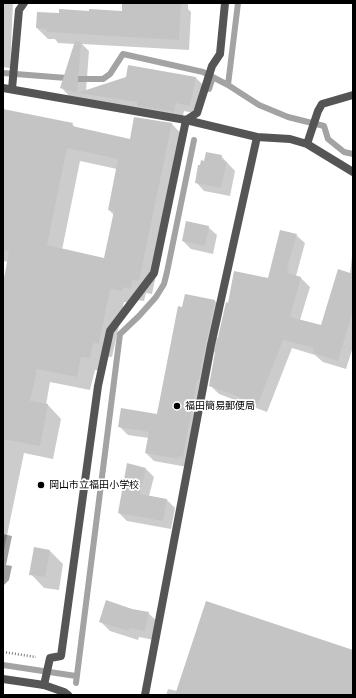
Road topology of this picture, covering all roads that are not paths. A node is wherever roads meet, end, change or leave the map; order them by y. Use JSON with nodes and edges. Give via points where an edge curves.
{"nodes":[{"id":1,"x":24,"y":3,"type":"edge"},
{"id":2,"x":225,"y":3,"type":"edge"},
{"id":3,"x":12,"y":85,"type":"junction"},
{"id":4,"x":3,"y":88,"type":"edge"},
{"id":5,"x":353,"y":95,"type":"edge"},
{"id":6,"x":186,"y":120,"type":"junction"},
{"id":7,"x":257,"y":137,"type":"junction"},
{"id":8,"x":307,"y":144,"type":"junction"},
{"id":9,"x":353,"y":172,"type":"edge"},
{"id":10,"x":3,"y":679,"type":"edge"},
{"id":11,"x":45,"y":681,"type":"junction"},
{"id":12,"x":68,"y":695,"type":"edge"},
{"id":13,"x":145,"y":695,"type":"edge"}],
"edges":[{"from":1,"to":3,"type":"street","via":[[19,10]]},
{"from":2,"to":6,"type":"street","via":[[220,54],[212,66],[197,113]]},
{"from":3,"to":4,"type":"street"},
{"from":3,"to":6,"type":"street"},
{"from":5,"to":8,"type":"street","via":[[322,104]]},
{"from":6,"to":7,"type":"street"},
{"from":6,"to":11,"type":"street","via":[[154,273],[110,331],[98,386],[61,656],[50,661]]},
{"from":7,"to":8,"type":"street","via":[[290,139]]},
{"from":7,"to":13,"type":"street","via":[[211,345]]},
{"from":8,"to":9,"type":"street"},
{"from":10,"to":11,"type":"street"},
{"from":11,"to":12,"type":"street"}]}
